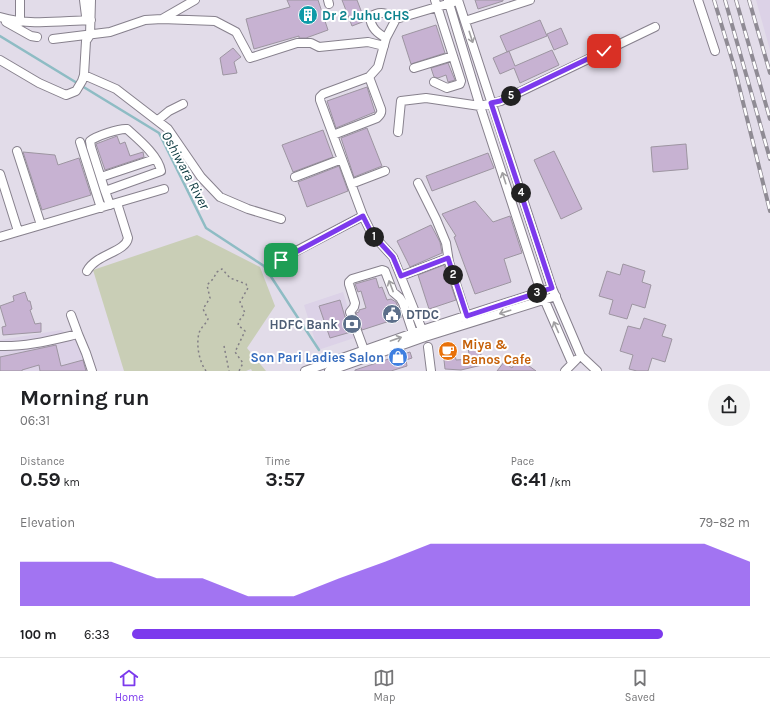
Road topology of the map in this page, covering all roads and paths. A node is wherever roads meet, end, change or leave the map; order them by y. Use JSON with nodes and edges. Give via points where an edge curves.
{"nodes":[{"id":1,"x":20,"y":0,"type":"edge"},
{"id":2,"x":84,"y":0,"type":"edge"},
{"id":3,"x":91,"y":0,"type":"edge"},
{"id":4,"x":195,"y":0,"type":"edge"},
{"id":5,"x":459,"y":0,"type":"edge"},
{"id":6,"x":530,"y":0,"type":"edge"},
{"id":7,"x":698,"y":0,"type":"edge"},
{"id":8,"x":449,"y":2,"type":"edge"},
{"id":9,"x":436,"y":4,"type":"edge"},
{"id":10,"x":0,"y":18,"type":"edge"},
{"id":11,"x":162,"y":19,"type":"junction"},
{"id":12,"x":396,"y":19,"type":"junction"},
{"id":13,"x":89,"y":20,"type":"junction"},
{"id":14,"x":465,"y":21,"type":"junction"},
{"id":15,"x":20,"y":22,"type":"junction"},
{"id":16,"x":656,"y":27,"type":"dead end"},
{"id":17,"x":90,"y":35,"type":"junction"},
{"id":18,"x":37,"y":37,"type":"dead end"},
{"id":19,"x":53,"y":38,"type":"dead end"},
{"id":20,"x":385,"y":42,"type":"junction"},
{"id":21,"x":715,"y":51,"type":"dead end"},
{"id":22,"x":453,"y":56,"type":"junction"},
{"id":23,"x":0,"y":60,"type":"edge"},
{"id":24,"x":414,"y":68,"type":"dead end"},
{"id":25,"x":369,"y":77,"type":"junction"},
{"id":26,"x":83,"y":78,"type":"junction"},
{"id":27,"x":434,"y":82,"type":"dead end"},
{"id":28,"x":491,"y":103,"type":"junction"},
{"id":29,"x":183,"y":104,"type":"dead end"},
{"id":30,"x":480,"y":106,"type":"junction"},
{"id":31,"x":158,"y":120,"type":"junction"},
{"id":32,"x":398,"y":132,"type":"dead end"},
{"id":33,"x":333,"y":135,"type":"junction"},
{"id":34,"x":80,"y":142,"type":"dead end"},
{"id":35,"x":17,"y":151,"type":"dead end"},
{"id":36,"x":156,"y":159,"type":"junction"},
{"id":37,"x":342,"y":159,"type":"junction"},
{"id":38,"x":385,"y":172,"type":"dead end"},
{"id":39,"x":0,"y":174,"type":"edge"},
{"id":40,"x":101,"y":177,"type":"junction"},
{"id":41,"x":294,"y":177,"type":"dead end"},
{"id":42,"x":418,"y":183,"type":"dead end"},
{"id":43,"x":351,"y":184,"type":"junction"},
{"id":44,"x":164,"y":189,"type":"dead end"},
{"id":45,"x":106,"y":191,"type":"junction"},
{"id":46,"x":114,"y":204,"type":"junction"},
{"id":47,"x":100,"y":208,"type":"junction"},
{"id":48,"x":363,"y":216,"type":"junction"},
{"id":49,"x":280,"y":219,"type":"dead end"},
{"id":50,"x":41,"y":225,"type":"junction"},
{"id":51,"x":18,"y":231,"type":"junction"},
{"id":52,"x":0,"y":237,"type":"edge"},
{"id":53,"x":448,"y":258,"type":"junction"},
{"id":54,"x":281,"y":260,"type":"dead end"},
{"id":55,"x":87,"y":271,"type":"dead end"},
{"id":56,"x":401,"y":276,"type":"junction"},
{"id":57,"x":554,"y":292,"type":"junction"},
{"id":58,"x":542,"y":296,"type":"junction"},
{"id":59,"x":71,"y":315,"type":"dead end"},
{"id":60,"x":468,"y":320,"type":"junction"},
{"id":61,"x":413,"y":333,"type":"junction"},
{"id":62,"x":78,"y":334,"type":"junction"},
{"id":63,"x":424,"y":334,"type":"junction"},
{"id":64,"x":0,"y":346,"type":"edge"},
{"id":65,"x":224,"y":346,"type":"dead end"},
{"id":66,"x":428,"y":347,"type":"dead end"},
{"id":67,"x":364,"y":350,"type":"junction"},
{"id":68,"x":581,"y":356,"type":"junction"},
{"id":69,"x":572,"y":363,"type":"junction"},
{"id":70,"x":92,"y":371,"type":"edge"},
{"id":71,"x":206,"y":371,"type":"edge"},
{"id":72,"x":229,"y":371,"type":"edge"},
{"id":73,"x":239,"y":371,"type":"edge"},
{"id":74,"x":305,"y":371,"type":"edge"},
{"id":75,"x":329,"y":371,"type":"edge"},
{"id":76,"x":431,"y":371,"type":"edge"},
{"id":77,"x":565,"y":371,"type":"edge"},
{"id":78,"x":597,"y":371,"type":"edge"}],
"edges":[{"from":1,"to":15,"type":"street"},
{"from":2,"to":13,"type":"street"},
{"from":3,"to":13,"type":"street"},
{"from":4,"to":11,"type":"street"},
{"from":5,"to":8,"type":"street"},
{"from":5,"to":14,"type":"street"},
{"from":6,"to":14,"type":"street"},
{"from":7,"to":21,"type":"street"},
{"from":8,"to":9,"type":"street"},
{"from":8,"to":30,"type":"street"},
{"from":9,"to":12,"type":"street"},
{"from":9,"to":22,"type":"street"},
{"from":10,"to":15,"type":"street"},
{"from":10,"to":18,"type":"street"},
{"from":11,"to":17,"type":"street","via":[[145,20],[110,32]]},
{"from":11,"to":20,"type":"street","via":[[215,21],[236,32],[250,58],[297,43],[311,43],[319,47]]},
{"from":12,"to":20,"type":"street"},
{"from":12,"to":20,"type":"street","via":[[382,12],[370,17],[376,32]]},
{"from":13,"to":15,"type":"street","via":[[39,24]]},
{"from":13,"to":17,"type":"street"},
{"from":14,"to":28,"type":"street","one_way":true},
{"from":16,"to":28,"type":"street"},
{"from":17,"to":19,"type":"street"},
{"from":17,"to":26,"type":"street","via":[[86,41]]},
{"from":20,"to":25,"type":"street","via":[[378,67]]},
{"from":22,"to":24,"type":"street"},
{"from":22,"to":27,"type":"street","via":[[461,83],[447,88]]},
{"from":23,"to":26,"type":"street","via":[[39,83],[66,95],[76,91]]},
{"from":25,"to":33,"type":"street","via":[[381,109],[380,116]]},
{"from":25,"to":33,"type":"street","via":[[320,97]]},
{"from":26,"to":31,"type":"street","via":[[116,89]]},
{"from":28,"to":30,"type":"street"},
{"from":28,"to":57,"type":"street"},
{"from":29,"to":31,"type":"street"},
{"from":30,"to":32,"type":"street","via":[[426,98],[401,101]]},
{"from":58,"to":30,"type":"street","one_way":true},
{"from":31,"to":49,"type":"street","via":[[168,129],[201,177],[220,197]]},
{"from":33,"to":37,"type":"street"},
{"from":34,"to":47,"type":"street"},
{"from":35,"to":50,"type":"street"},
{"from":36,"to":40,"type":"street"},
{"from":36,"to":40,"type":"street","via":[[127,129],[94,138],[90,141],[91,147]]},
{"from":36,"to":45,"type":"street","via":[[160,172]]},
{"from":37,"to":41,"type":"street"},
{"from":37,"to":43,"type":"street"},
{"from":38,"to":43,"type":"street"},
{"from":39,"to":51,"type":"street"},
{"from":40,"to":45,"type":"street"},
{"from":42,"to":53,"type":"street","via":[[446,243]]},
{"from":43,"to":48,"type":"street"},
{"from":44,"to":46,"type":"street"},
{"from":45,"to":46,"type":"street"},
{"from":46,"to":47,"type":"street"},
{"from":46,"to":55,"type":"street","via":[[128,241],[94,262]]},
{"from":47,"to":50,"type":"street"},
{"from":48,"to":54,"type":"street"},
{"from":48,"to":56,"type":"street","via":[[372,234],[393,257]]},
{"from":50,"to":51,"type":"street"},
{"from":51,"to":52,"type":"street"},
{"from":53,"to":56,"type":"street"},
{"from":53,"to":60,"type":"street"},
{"from":56,"to":63,"type":"street"},
{"from":57,"to":58,"type":"street"},
{"from":57,"to":68,"type":"street"},
{"from":58,"to":60,"type":"street"},
{"from":69,"to":58,"type":"street","one_way":true},
{"from":59,"to":62,"type":"street"},
{"from":60,"to":63,"type":"street"},
{"from":61,"to":63,"type":"street"},
{"from":67,"to":61,"type":"street","one_way":true},
{"from":61,"to":67,"type":"street","one_way":true,"via":[[402,300],[395,294],[385,271],[352,279],[349,284],[355,302],[350,312]]},
{"from":62,"to":64,"type":"street","via":[[38,343]]},
{"from":62,"to":70,"type":"street"},
{"from":63,"to":75,"type":"street"},
{"from":65,"to":72,"type":"path"},
{"from":66,"to":76,"type":"street"},
{"from":67,"to":74,"type":"street"},
{"from":68,"to":69,"type":"street"},
{"from":68,"to":78,"type":"street"},
{"from":69,"to":77,"type":"street"},
{"from":71,"to":73,"type":"path","via":[[201,361],[199,333],[208,319],[203,309],[210,298],[207,285],[222,269],[230,278],[246,284],[248,288],[240,302],[245,313],[238,325],[245,332],[235,350],[243,363]]}]}
